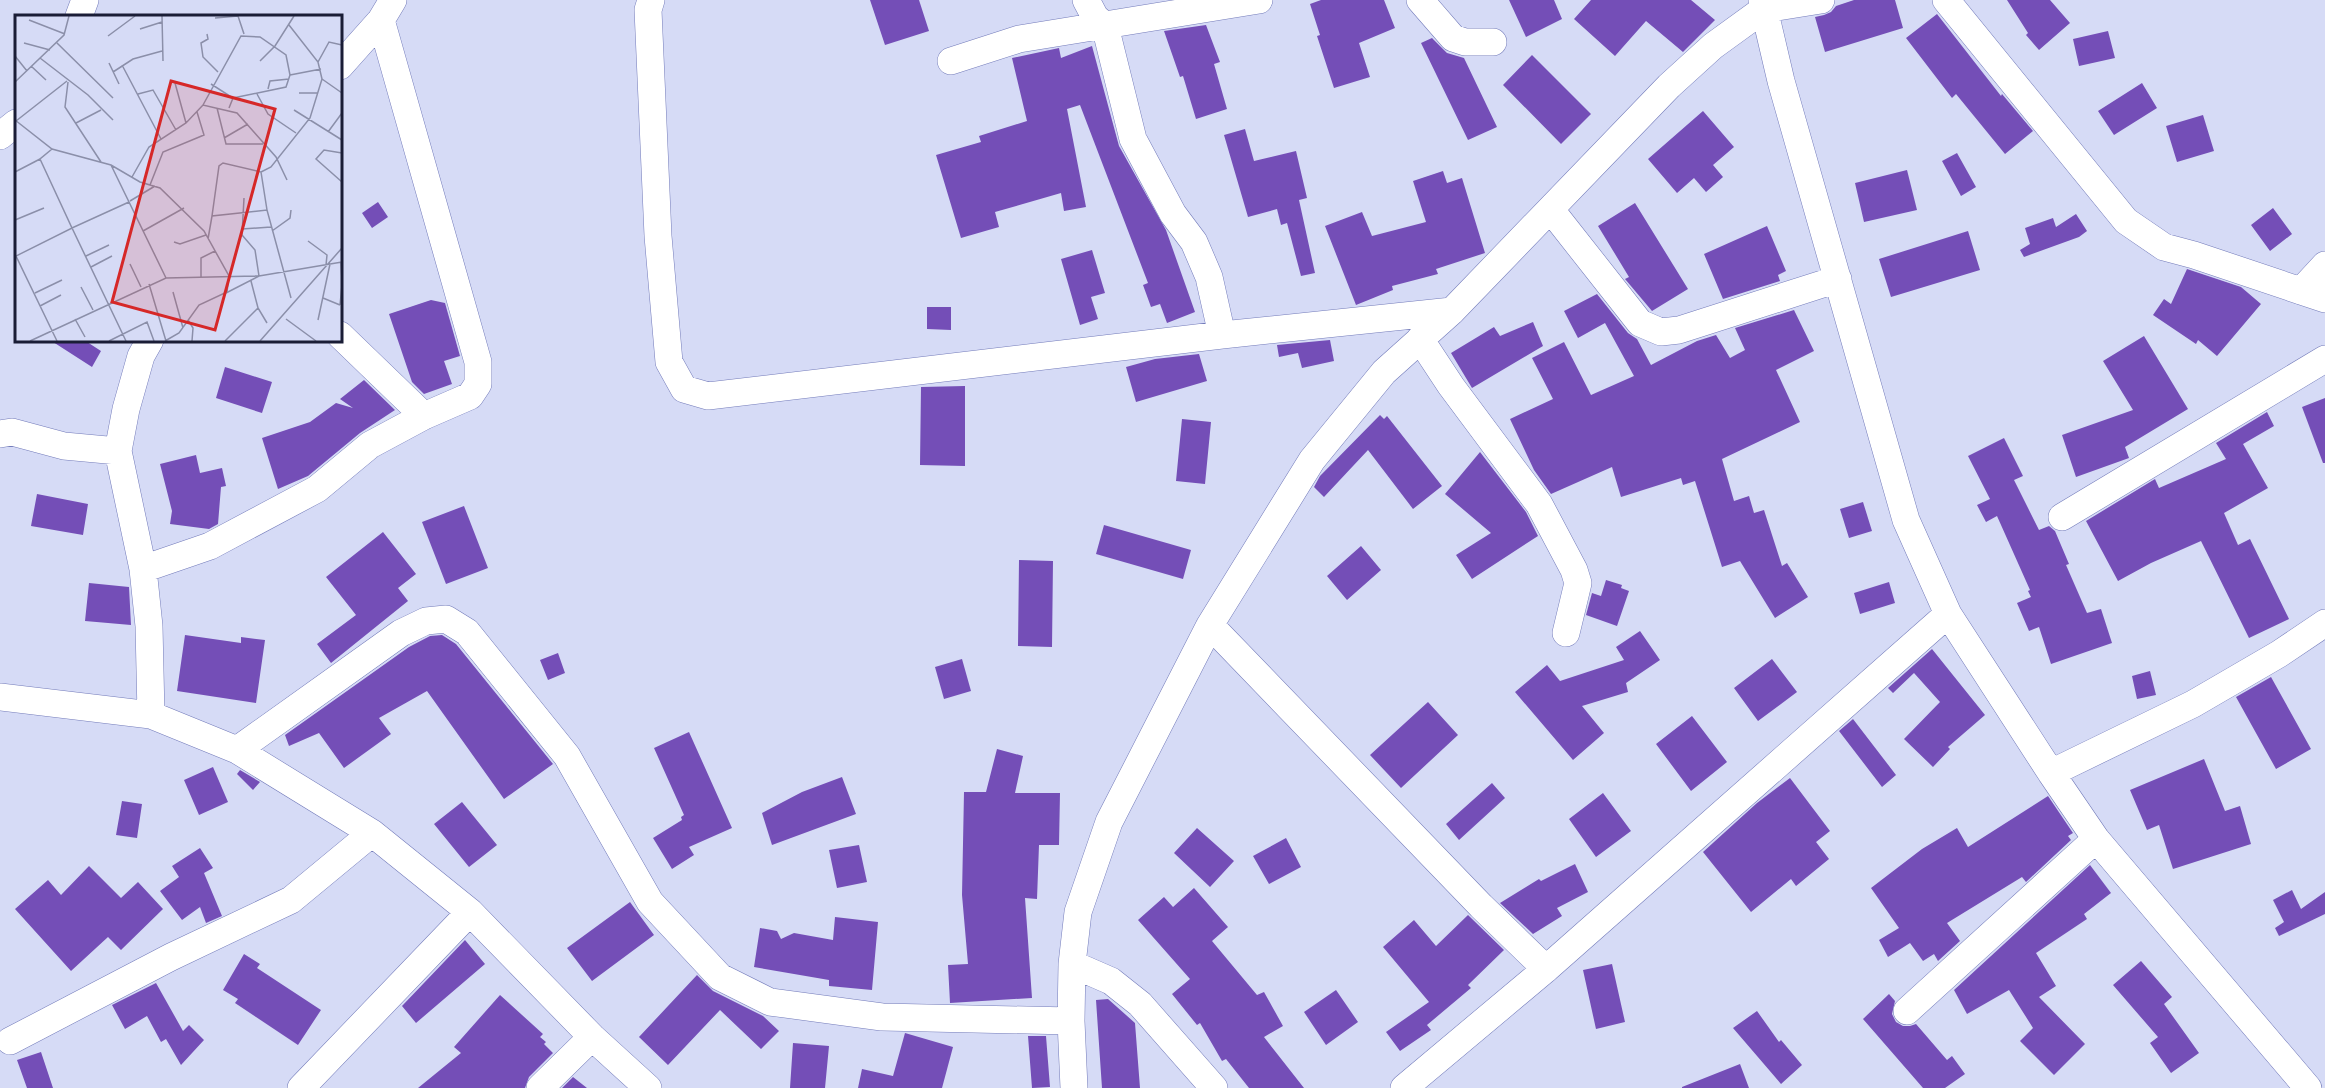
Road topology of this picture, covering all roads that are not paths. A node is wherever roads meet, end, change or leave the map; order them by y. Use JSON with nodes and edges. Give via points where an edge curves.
{"nodes":[{"id":1,"x":85,"y":0,"type":"edge"},
{"id":2,"x":651,"y":0,"type":"edge"},
{"id":3,"x":1086,"y":0,"type":"edge"},
{"id":4,"x":1259,"y":0,"type":"edge"},
{"id":5,"x":1420,"y":0,"type":"edge"},
{"id":6,"x":1821,"y":0,"type":"edge"},
{"id":7,"x":1946,"y":0,"type":"edge"},
{"id":8,"x":1763,"y":4,"type":"edge"},
{"id":9,"x":387,"y":10,"type":"edge"},
{"id":10,"x":79,"y":15,"type":"edge"},
{"id":11,"x":1106,"y":26,"type":"junction"},
{"id":12,"x":1493,"y":42,"type":"dead end"},
{"id":13,"x":951,"y":61,"type":"dead end"},
{"id":14,"x":342,"y":64,"type":"edge"},
{"id":15,"x":15,"y":124,"type":"edge"},
{"id":16,"x":0,"y":136,"type":"edge"},
{"id":17,"x":1551,"y":210,"type":"junction"},
{"id":18,"x":2325,"y":265,"type":"edge"},
{"id":19,"x":1838,"y":279,"type":"junction"},
{"id":20,"x":2313,"y":295,"type":"edge"},
{"id":21,"x":1452,"y":311,"type":"junction"},
{"id":22,"x":1222,"y":335,"type":"junction"},
{"id":23,"x":342,"y":337,"type":"edge"},
{"id":24,"x":1420,"y":339,"type":"junction"},
{"id":25,"x":149,"y":342,"type":"edge"},
{"id":26,"x":2325,"y":360,"type":"edge"},
{"id":27,"x":424,"y":416,"type":"junction"},
{"id":28,"x":0,"y":434,"type":"edge"},
{"id":29,"x":118,"y":451,"type":"junction"},
{"id":30,"x":2062,"y":517,"type":"dead end"},
{"id":31,"x":143,"y":569,"type":"junction"},
{"id":32,"x":1948,"y":614,"type":"junction"},
{"id":33,"x":2325,"y":623,"type":"edge"},
{"id":34,"x":1210,"y":625,"type":"junction"},
{"id":35,"x":1566,"y":633,"type":"dead end"},
{"id":36,"x":0,"y":697,"type":"edge"},
{"id":37,"x":151,"y":715,"type":"junction"},
{"id":38,"x":237,"y":750,"type":"junction"},
{"id":39,"x":2051,"y":773,"type":"junction"},
{"id":40,"x":372,"y":833,"type":"junction"},
{"id":41,"x":2096,"y":839,"type":"junction"},
{"id":42,"x":470,"y":912,"type":"junction"},
{"id":43,"x":1072,"y":964,"type":"junction"},
{"id":44,"x":1546,"y":969,"type":"junction"},
{"id":45,"x":1907,"y":1011,"type":"dead end"},
{"id":46,"x":1071,"y":1021,"type":"junction"},
{"id":47,"x":592,"y":1037,"type":"junction"},
{"id":48,"x":10,"y":1041,"type":"dead end"},
{"id":49,"x":302,"y":1088,"type":"edge"},
{"id":50,"x":540,"y":1088,"type":"edge"},
{"id":51,"x":648,"y":1088,"type":"edge"},
{"id":52,"x":1074,"y":1088,"type":"edge"},
{"id":53,"x":1214,"y":1088,"type":"edge"},
{"id":54,"x":1404,"y":1088,"type":"edge"},
{"id":55,"x":2308,"y":1088,"type":"edge"}],
"edges":[{"from":1,"to":10,"type":"street"},
{"from":2,"to":22,"type":"street","via":[[648,10],[658,236],[669,362],[684,389],[708,396]]},
{"from":3,"to":11,"type":"street","via":[[1095,17]]},
{"from":4,"to":11,"type":"street"},
{"from":5,"to":12,"type":"street","via":[[1453,38]]},
{"from":6,"to":8,"type":"street"},
{"from":7,"to":20,"type":"street","via":[[2126,221],[2164,247]]},
{"from":8,"to":17,"type":"street","via":[[1669,86]]},
{"from":8,"to":19,"type":"street"},
{"from":9,"to":14,"type":"street"},
{"from":9,"to":27,"type":"street","via":[[478,362],[478,384],[470,396]]},
{"from":11,"to":13,"type":"street","via":[[1019,39]]},
{"from":11,"to":22,"type":"street","via":[[1133,139],[1173,214],[1194,242],[1209,277]]},
{"from":15,"to":16,"type":"street"},
{"from":17,"to":19,"type":"street","via":[[1640,323],[1661,332],[1679,330]]},
{"from":17,"to":21,"type":"street"},
{"from":18,"to":20,"type":"street"},
{"from":19,"to":32,"type":"street","via":[[1906,520]]},
{"from":21,"to":22,"type":"street"},
{"from":21,"to":24,"type":"street"},
{"from":23,"to":27,"type":"street"},
{"from":24,"to":34,"type":"street","via":[[1384,372],[1312,460]]},
{"from":24,"to":35,"type":"street","via":[[1539,504],[1574,570],[1578,583]]},
{"from":25,"to":29,"type":"street","via":[[141,356]]},
{"from":26,"to":30,"type":"street"},
{"from":27,"to":31,"type":"street","via":[[370,445],[317,489],[210,546]]},
{"from":28,"to":29,"type":"street","via":[[12,432],[64,446]]},
{"from":29,"to":31,"type":"street"},
{"from":31,"to":37,"type":"street"},
{"from":32,"to":39,"type":"street"},
{"from":32,"to":44,"type":"street"},
{"from":33,"to":39,"type":"street","via":[[2193,704]]},
{"from":34,"to":43,"type":"street","via":[[1109,822],[1078,912]]},
{"from":34,"to":44,"type":"street","via":[[1480,906]]},
{"from":36,"to":37,"type":"street"},
{"from":37,"to":38,"type":"street"},
{"from":38,"to":40,"type":"street"},
{"from":38,"to":46,"type":"street","via":[[401,633],[426,621],[446,619],[467,632],[567,756],[650,902],[720,977],[770,1002],[882,1017]]},
{"from":39,"to":41,"type":"street"},
{"from":40,"to":42,"type":"street"},
{"from":40,"to":48,"type":"street","via":[[291,900]]},
{"from":41,"to":45,"type":"street"},
{"from":41,"to":55,"type":"street"},
{"from":42,"to":47,"type":"street"},
{"from":42,"to":49,"type":"street"},
{"from":43,"to":46,"type":"street"},
{"from":43,"to":53,"type":"street","via":[[1111,981],[1140,1004]]},
{"from":44,"to":54,"type":"street"},
{"from":46,"to":52,"type":"street"},
{"from":47,"to":50,"type":"street"},
{"from":47,"to":51,"type":"street"}]}
